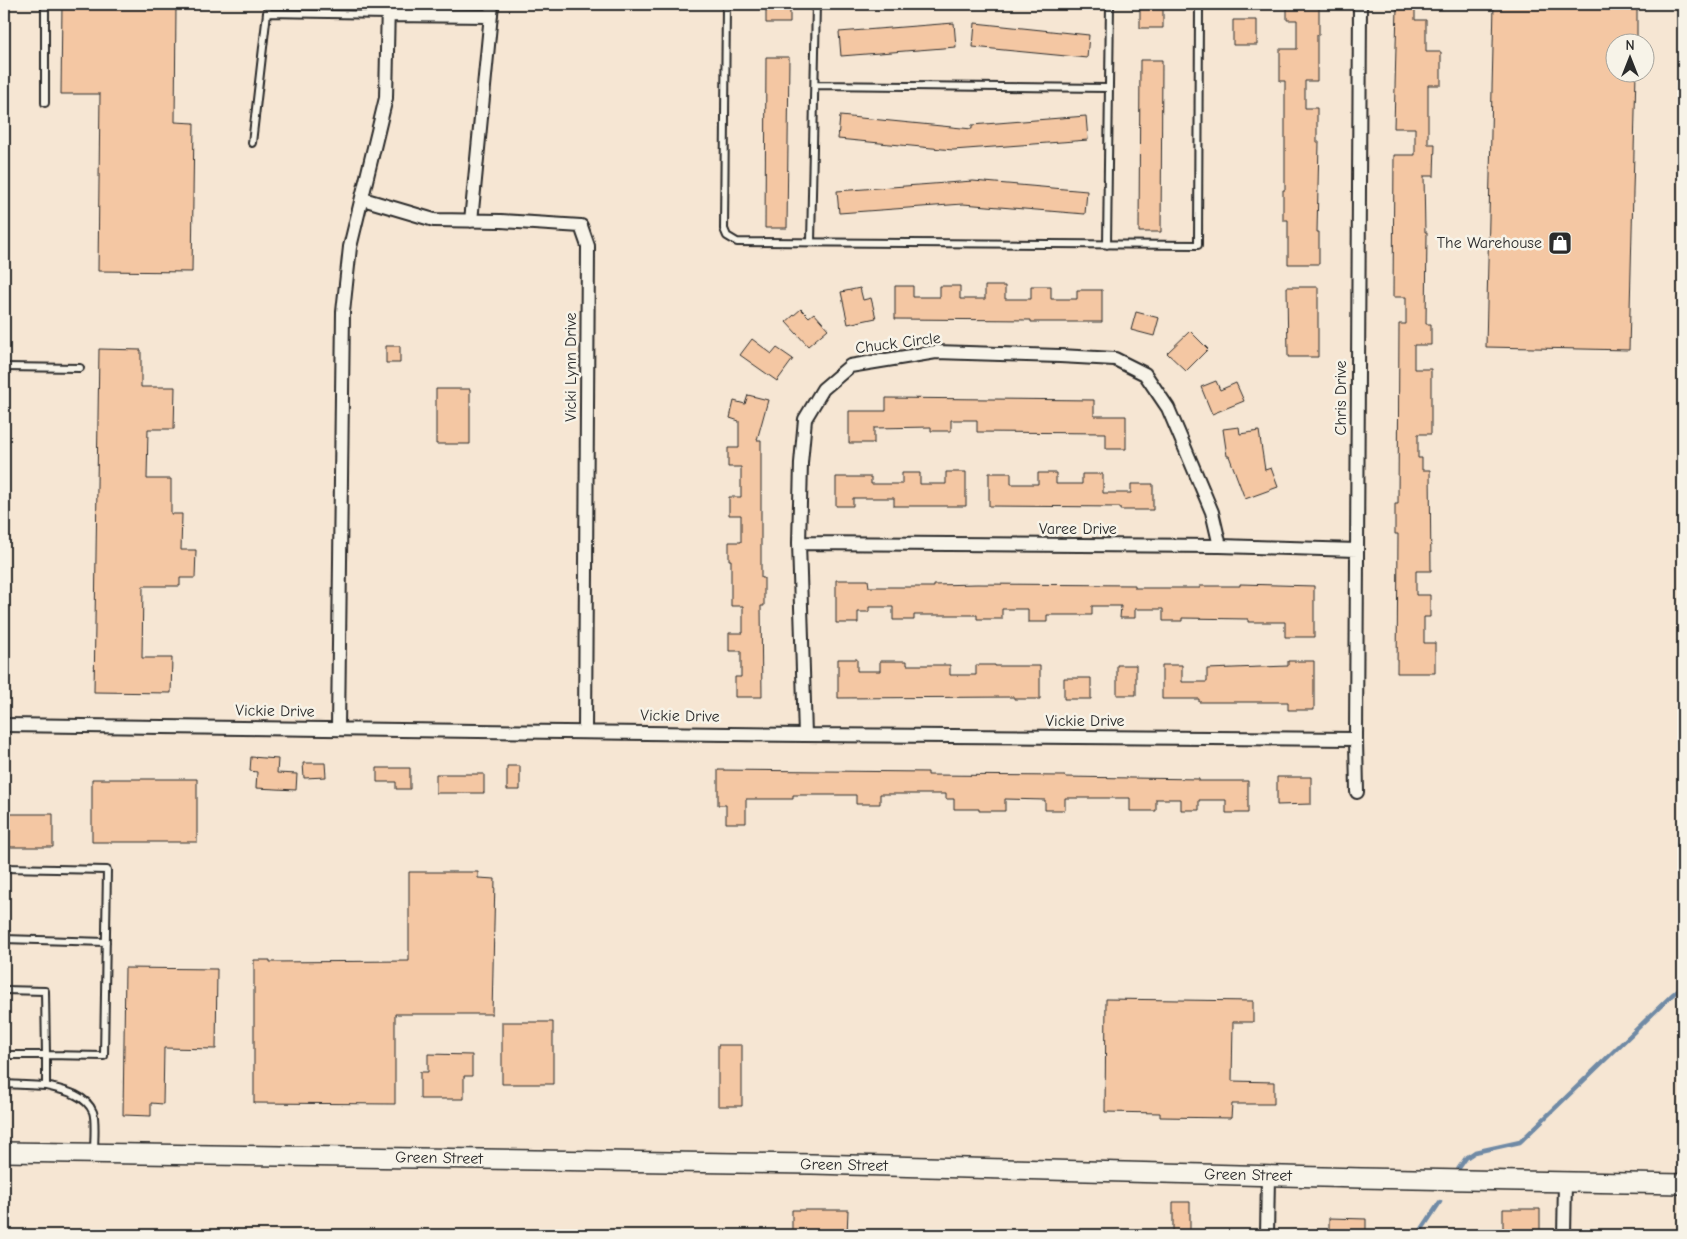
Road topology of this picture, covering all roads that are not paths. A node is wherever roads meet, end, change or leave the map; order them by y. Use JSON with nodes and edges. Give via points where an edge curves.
{"nodes":[{"id":1,"x":45,"y":4,"type":"edge"},
{"id":2,"x":268,"y":4,"type":"edge"},
{"id":3,"x":726,"y":4,"type":"edge"},
{"id":4,"x":816,"y":4,"type":"edge"},
{"id":5,"x":1110,"y":4,"type":"edge"},
{"id":6,"x":1198,"y":4,"type":"edge"},
{"id":7,"x":1360,"y":4,"type":"edge"},
{"id":8,"x":388,"y":10,"type":"edge"},
{"id":9,"x":491,"y":10,"type":"edge"},
{"id":10,"x":268,"y":13,"type":"junction"},
{"id":11,"x":815,"y":85,"type":"junction"},
{"id":12,"x":1108,"y":88,"type":"junction"},
{"id":13,"x":45,"y":103,"type":"dead end"},
{"id":14,"x":252,"y":143,"type":"dead end"},
{"id":15,"x":363,"y":199,"type":"junction"},
{"id":16,"x":471,"y":221,"type":"junction"},
{"id":17,"x":811,"y":242,"type":"junction"},
{"id":18,"x":1107,"y":245,"type":"junction"},
{"id":19,"x":4,"y":367,"type":"edge"},
{"id":20,"x":80,"y":368,"type":"dead end"},
{"id":21,"x":799,"y":543,"type":"junction"},
{"id":22,"x":1220,"y":546,"type":"junction"},
{"id":23,"x":1357,"y":550,"type":"junction"},
{"id":24,"x":4,"y":725,"type":"edge"},
{"id":25,"x":338,"y":728,"type":"junction"},
{"id":26,"x":585,"y":731,"type":"junction"},
{"id":27,"x":805,"y":735,"type":"junction"},
{"id":28,"x":1356,"y":739,"type":"junction"},
{"id":29,"x":1357,"y":792,"type":"dead end"},
{"id":30,"x":4,"y":868,"type":"edge"},
{"id":31,"x":4,"y":939,"type":"edge"},
{"id":32,"x":106,"y":942,"type":"junction"},
{"id":33,"x":4,"y":990,"type":"edge"},
{"id":34,"x":4,"y":1055,"type":"edge"},
{"id":35,"x":20,"y":1055,"type":"junction"},
{"id":36,"x":46,"y":1055,"type":"junction"},
{"id":37,"x":20,"y":1063,"type":"dead end"},
{"id":38,"x":4,"y":1084,"type":"edge"},
{"id":39,"x":46,"y":1086,"type":"junction"},
{"id":40,"x":4,"y":1152,"type":"edge"},
{"id":41,"x":94,"y":1153,"type":"junction"},
{"id":42,"x":1268,"y":1176,"type":"junction"},
{"id":43,"x":1564,"y":1182,"type":"junction"},
{"id":44,"x":1683,"y":1184,"type":"edge"},
{"id":45,"x":1266,"y":1235,"type":"edge"},
{"id":46,"x":1564,"y":1235,"type":"edge"}],
"edges":[{"from":1,"to":13,"type":"lane"},
{"from":2,"to":10,"type":"lane"},
{"from":3,"to":17,"type":"lane","via":[[724,229],[727,236],[737,242]]},
{"from":4,"to":11,"type":"lane"},
{"from":5,"to":12,"type":"lane"},
{"from":6,"to":18,"type":"lane","via":[[1198,245]]},
{"from":7,"to":23,"type":"street","name":"Chris Drive"},
{"from":8,"to":9,"type":"street"},
{"from":8,"to":10,"type":"lane"},
{"from":8,"to":15,"type":"street","via":[[386,98]]},
{"from":9,"to":16,"type":"street"},
{"from":10,"to":14,"type":"lane"},
{"from":11,"to":12,"type":"lane"},
{"from":11,"to":17,"type":"lane"},
{"from":12,"to":18,"type":"lane"},
{"from":15,"to":16,"type":"street","name":"Vicki Lynn Drive","via":[[434,220]]},
{"from":15,"to":25,"type":"street","via":[[350,248],[343,312]]},
{"from":16,"to":26,"type":"street","name":"Vicki Lynn Drive","via":[[581,226],[588,246]]},
{"from":17,"to":18,"type":"lane"},
{"from":19,"to":20,"type":"lane"},
{"from":21,"to":22,"type":"street","name":"Varee Drive"},
{"from":21,"to":22,"type":"street","name":"Chuck Circle","via":[[805,419],[823,389],[850,366],[936,352],[1115,359],[1145,374],[1168,408],[1212,512]]},
{"from":21,"to":27,"type":"street","name":"Chuck Circle"},
{"from":22,"to":23,"type":"street","name":"Varee Drive"},
{"from":23,"to":28,"type":"street","name":"Chris Drive"},
{"from":24,"to":25,"type":"street","name":"Vickie Drive"},
{"from":25,"to":26,"type":"street","name":"Vickie Drive"},
{"from":26,"to":27,"type":"street","name":"Vickie Drive"},
{"from":27,"to":28,"type":"street","name":"Vickie Drive"},
{"from":28,"to":29,"type":"street","name":"Chris Drive"},
{"from":30,"to":32,"type":"lane","via":[[107,870]]},
{"from":31,"to":32,"type":"lane"},
{"from":32,"to":36,"type":"lane","via":[[104,1056]]},
{"from":33,"to":36,"type":"lane","via":[[45,991]]},
{"from":34,"to":35,"type":"lane"},
{"from":35,"to":36,"type":"lane"},
{"from":35,"to":37,"type":"lane"},
{"from":36,"to":39,"type":"lane"},
{"from":38,"to":39,"type":"lane","via":[[21,1082]]},
{"from":39,"to":41,"type":"lane","via":[[70,1092],[86,1102],[94,1113]]},
{"from":40,"to":41,"type":"street","name":"Green Street"},
{"from":41,"to":42,"type":"street","name":"Green Street","via":[[812,1164]]},
{"from":42,"to":43,"type":"street","name":"Green Street"},
{"from":42,"to":45,"type":"street"},
{"from":43,"to":44,"type":"street","name":"Green Street"},
{"from":43,"to":46,"type":"street"}]}
